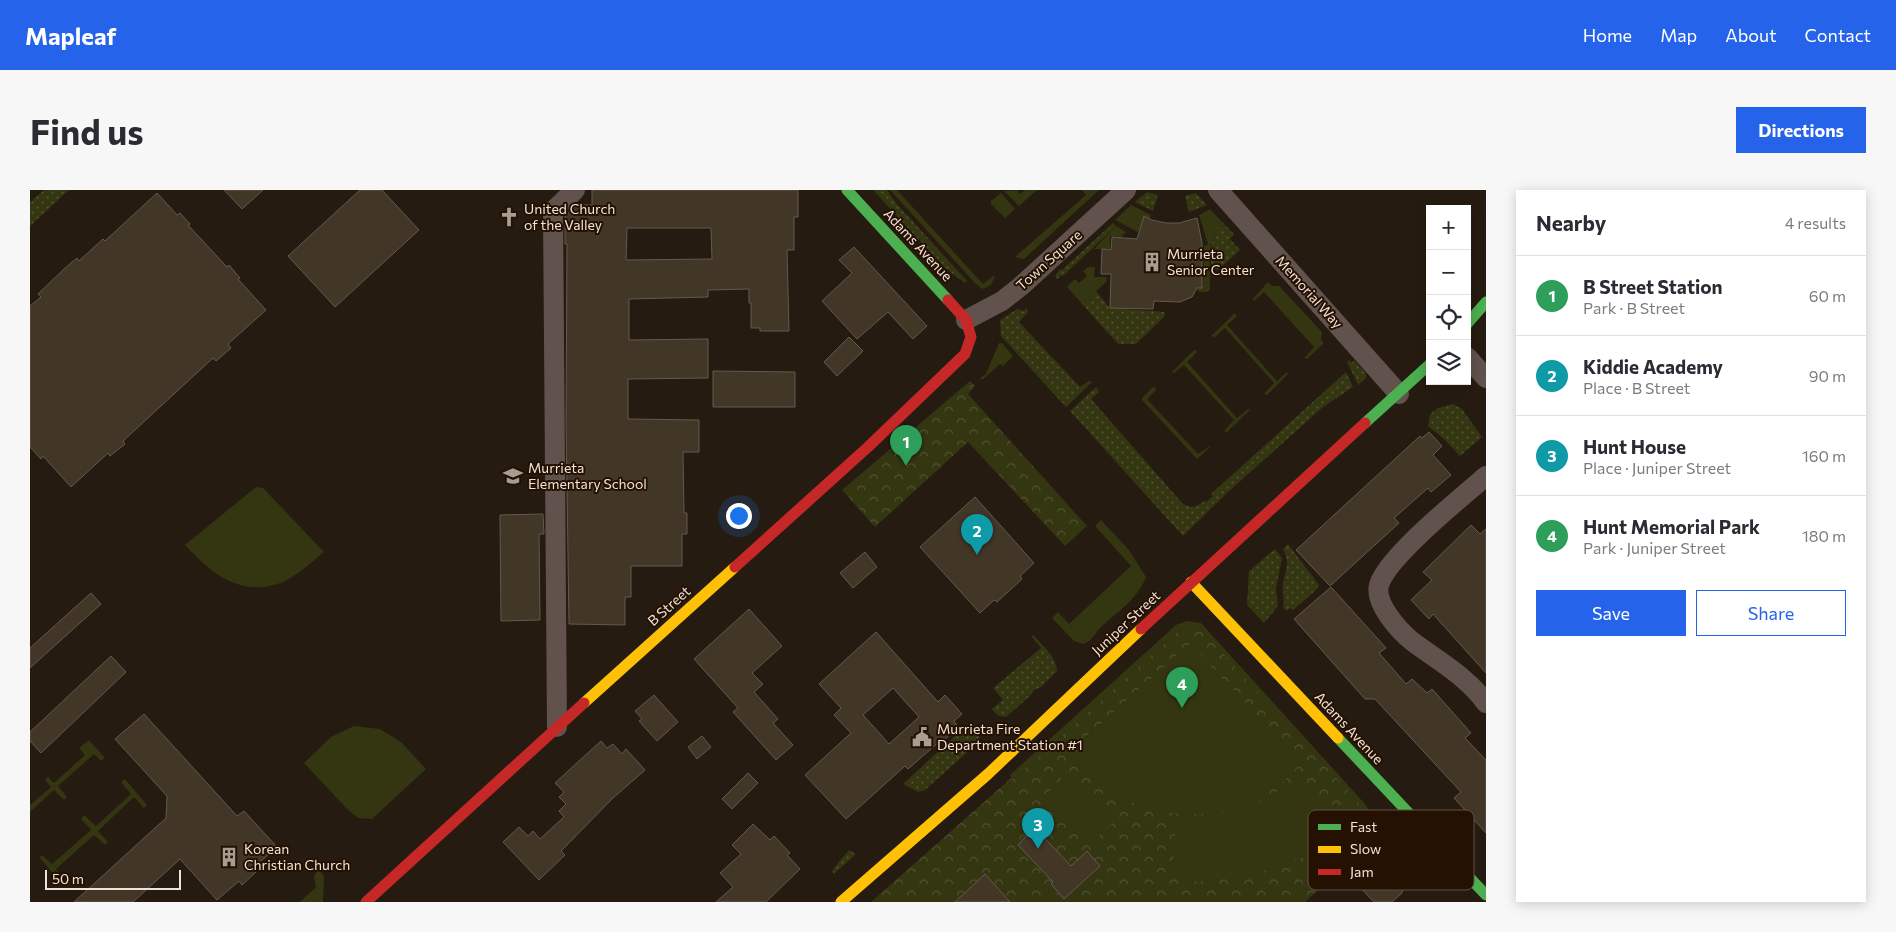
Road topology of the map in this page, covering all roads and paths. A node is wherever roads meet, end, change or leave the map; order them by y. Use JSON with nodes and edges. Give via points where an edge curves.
{"nodes":[{"id":1,"x":575,"y":190,"type":"edge"},
{"id":2,"x":848,"y":190,"type":"edge"},
{"id":3,"x":1126,"y":190,"type":"edge"},
{"id":4,"x":1218,"y":190,"type":"edge"},
{"id":5,"x":1486,"y":302,"type":"edge"},
{"id":6,"x":1471,"y":319,"type":"edge"},
{"id":7,"x":1486,"y":319,"type":"edge"},
{"id":8,"x":966,"y":320,"type":"junction"},
{"id":9,"x":1471,"y":329,"type":"edge"},
{"id":10,"x":1471,"y":361,"type":"edge"},
{"id":11,"x":1426,"y":368,"type":"edge"},
{"id":12,"x":1486,"y":378,"type":"edge"},
{"id":13,"x":1400,"y":394,"type":"junction"},
{"id":14,"x":1485,"y":479,"type":"edge"},
{"id":15,"x":1191,"y":582,"type":"junction"},
{"id":16,"x":1486,"y":703,"type":"edge"},
{"id":17,"x":557,"y":727,"type":"junction"},
{"id":18,"x":1406,"y":810,"type":"edge"},
{"id":19,"x":1474,"y":882,"type":"edge"},
{"id":20,"x":1486,"y":895,"type":"edge"},
{"id":21,"x":366,"y":902,"type":"edge"},
{"id":22,"x":841,"y":902,"type":"edge"}],
"edges":[{"from":1,"to":17,"type":"street","via":[[553,211]]},
{"from":2,"to":8,"type":"street","name":"Adams Avenue"},
{"from":3,"to":8,"type":"street","name":"Town Square","via":[[1002,301]]},
{"from":4,"to":13,"type":"street","name":"Memorial Way"},
{"from":5,"to":6,"type":"street"},
{"from":7,"to":9,"type":"street"},
{"from":8,"to":17,"type":"street","name":"B Street","via":[[972,337],[965,354],[868,447]]},
{"from":10,"to":12,"type":"street"},
{"from":11,"to":13,"type":"street","name":"Juniper Street"},
{"from":13,"to":15,"type":"street","name":"Juniper Street"},
{"from":14,"to":16,"type":"street","via":[[1398,555],[1379,586],[1381,603],[1392,620],[1411,640],[1457,674]]},
{"from":15,"to":18,"type":"street","name":"Adams Avenue"},
{"from":15,"to":22,"type":"street","name":"Juniper Street","via":[[988,774]]},
{"from":17,"to":21,"type":"street","name":"B Street"},
{"from":19,"to":20,"type":"street","name":"Adams Avenue"}]}
